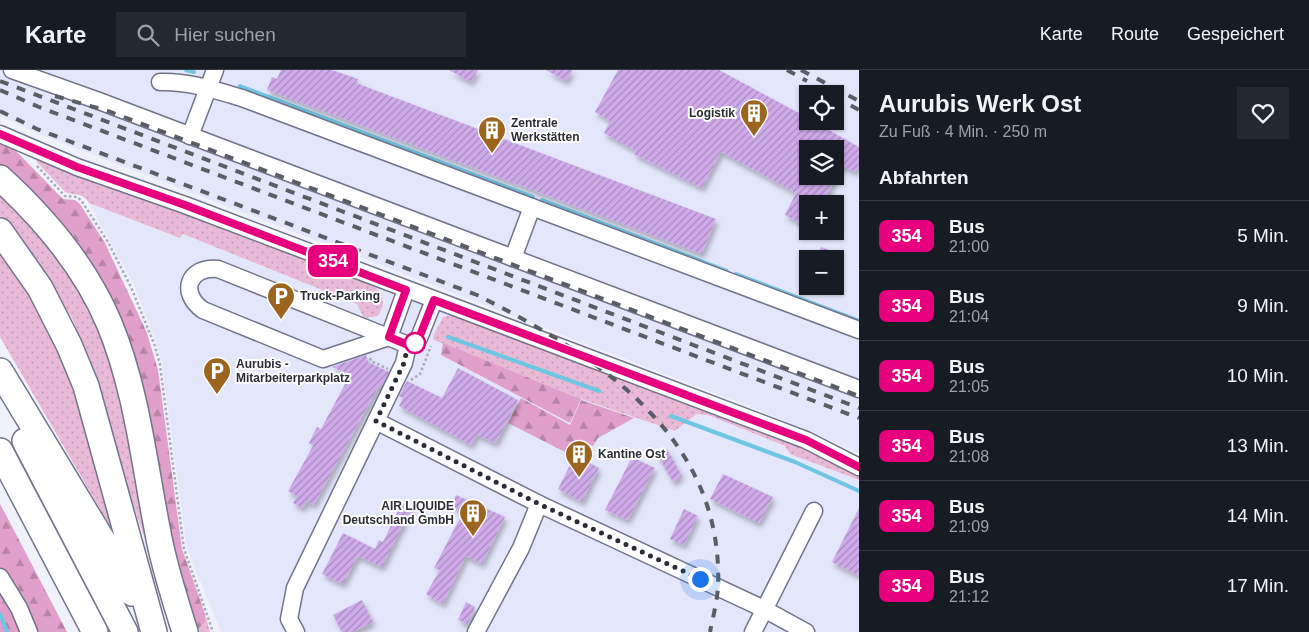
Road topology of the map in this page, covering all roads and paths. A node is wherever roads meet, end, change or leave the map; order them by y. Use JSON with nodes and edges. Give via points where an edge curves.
{"nodes":[{"id":1,"x":12,"y":70,"type":"edge"},
{"id":2,"x":215,"y":70,"type":"edge"},
{"id":3,"x":160,"y":82,"type":"dead end"},
{"id":4,"x":208,"y":88,"type":"junction"},
{"id":5,"x":1,"y":135,"type":"edge"},
{"id":6,"x":190,"y":136,"type":"junction"},
{"id":7,"x":35,"y":164,"type":"dead end"},
{"id":8,"x":0,"y":178,"type":"edge"},
{"id":9,"x":532,"y":206,"type":"junction"},
{"id":10,"x":0,"y":231,"type":"edge"},
{"id":11,"x":513,"y":258,"type":"junction"},
{"id":12,"x":406,"y":290,"type":"junction"},
{"id":13,"x":434,"y":300,"type":"junction"},
{"id":14,"x":859,"y":330,"type":"edge"},
{"id":15,"x":389,"y":337,"type":"junction"},
{"id":16,"x":408,"y":345,"type":"junction"},
{"id":17,"x":0,"y":371,"type":"edge"},
{"id":18,"x":859,"y":389,"type":"edge"},
{"id":19,"x":0,"y":392,"type":"edge"},
{"id":20,"x":376,"y":421,"type":"junction"},
{"id":21,"x":0,"y":450,"type":"edge"},
{"id":22,"x":108,"y":466,"type":"junction"},
{"id":23,"x":859,"y":467,"type":"edge"},
{"id":24,"x":539,"y":504,"type":"junction"},
{"id":25,"x":814,"y":511,"type":"dead end"},
{"id":26,"x":0,"y":577,"type":"edge"},
{"id":27,"x":764,"y":609,"type":"junction"},
{"id":28,"x":30,"y":632,"type":"edge"},
{"id":29,"x":95,"y":632,"type":"edge"},
{"id":30,"x":125,"y":632,"type":"edge"},
{"id":31,"x":154,"y":632,"type":"edge"},
{"id":32,"x":183,"y":632,"type":"edge"},
{"id":33,"x":213,"y":632,"type":"edge"},
{"id":34,"x":296,"y":632,"type":"edge"},
{"id":35,"x":476,"y":632,"type":"edge"},
{"id":36,"x":753,"y":632,"type":"edge"},
{"id":37,"x":806,"y":632,"type":"edge"}],
"edges":[{"from":1,"to":6,"type":"street"},
{"from":2,"to":4,"type":"street"},
{"from":3,"to":4,"type":"street"},
{"from":4,"to":6,"type":"street"},
{"from":4,"to":9,"type":"street"},
{"from":5,"to":12,"type":"street","via":[[77,167]]},
{"from":6,"to":11,"type":"street"},
{"from":7,"to":33,"type":"path","via":[[65,196],[81,200],[108,242],[148,326],[160,365],[184,549]]},
{"from":8,"to":32,"type":"highway","via":[[30,206],[76,263],[92,289],[119,350],[136,411],[164,563]]},
{"from":9,"to":11,"type":"street"},
{"from":9,"to":14,"type":"street"},
{"from":10,"to":22,"type":"highway","via":[[40,288],[70,346],[86,386]]},
{"from":11,"to":18,"type":"street"},
{"from":12,"to":13,"type":"street"},
{"from":12,"to":15,"type":"street"},
{"from":13,"to":16,"type":"street","via":[[419,338]]},
{"from":13,"to":23,"type":"street","via":[[806,440]]},
{"from":15,"to":15,"type":"street","via":[[218,269],[199,271],[190,286],[194,304],[199,307],[323,358]]},
{"from":15,"to":16,"type":"street"},
{"from":16,"to":20,"type":"street","via":[[404,363]]},
{"from":17,"to":31,"type":"highway"},
{"from":19,"to":30,"type":"highway"},
{"from":20,"to":24,"type":"street"},
{"from":20,"to":34,"type":"street","via":[[296,588],[289,619]]},
{"from":21,"to":29,"type":"highway"},
{"from":22,"to":31,"type":"highway"},
{"from":22,"to":32,"type":"highway","via":[[135,537]]},
{"from":24,"to":27,"type":"street"},
{"from":24,"to":35,"type":"street","via":[[521,548]]},
{"from":25,"to":27,"type":"street"},
{"from":26,"to":28,"type":"street"},
{"from":27,"to":36,"type":"street"},
{"from":27,"to":37,"type":"street"}]}
